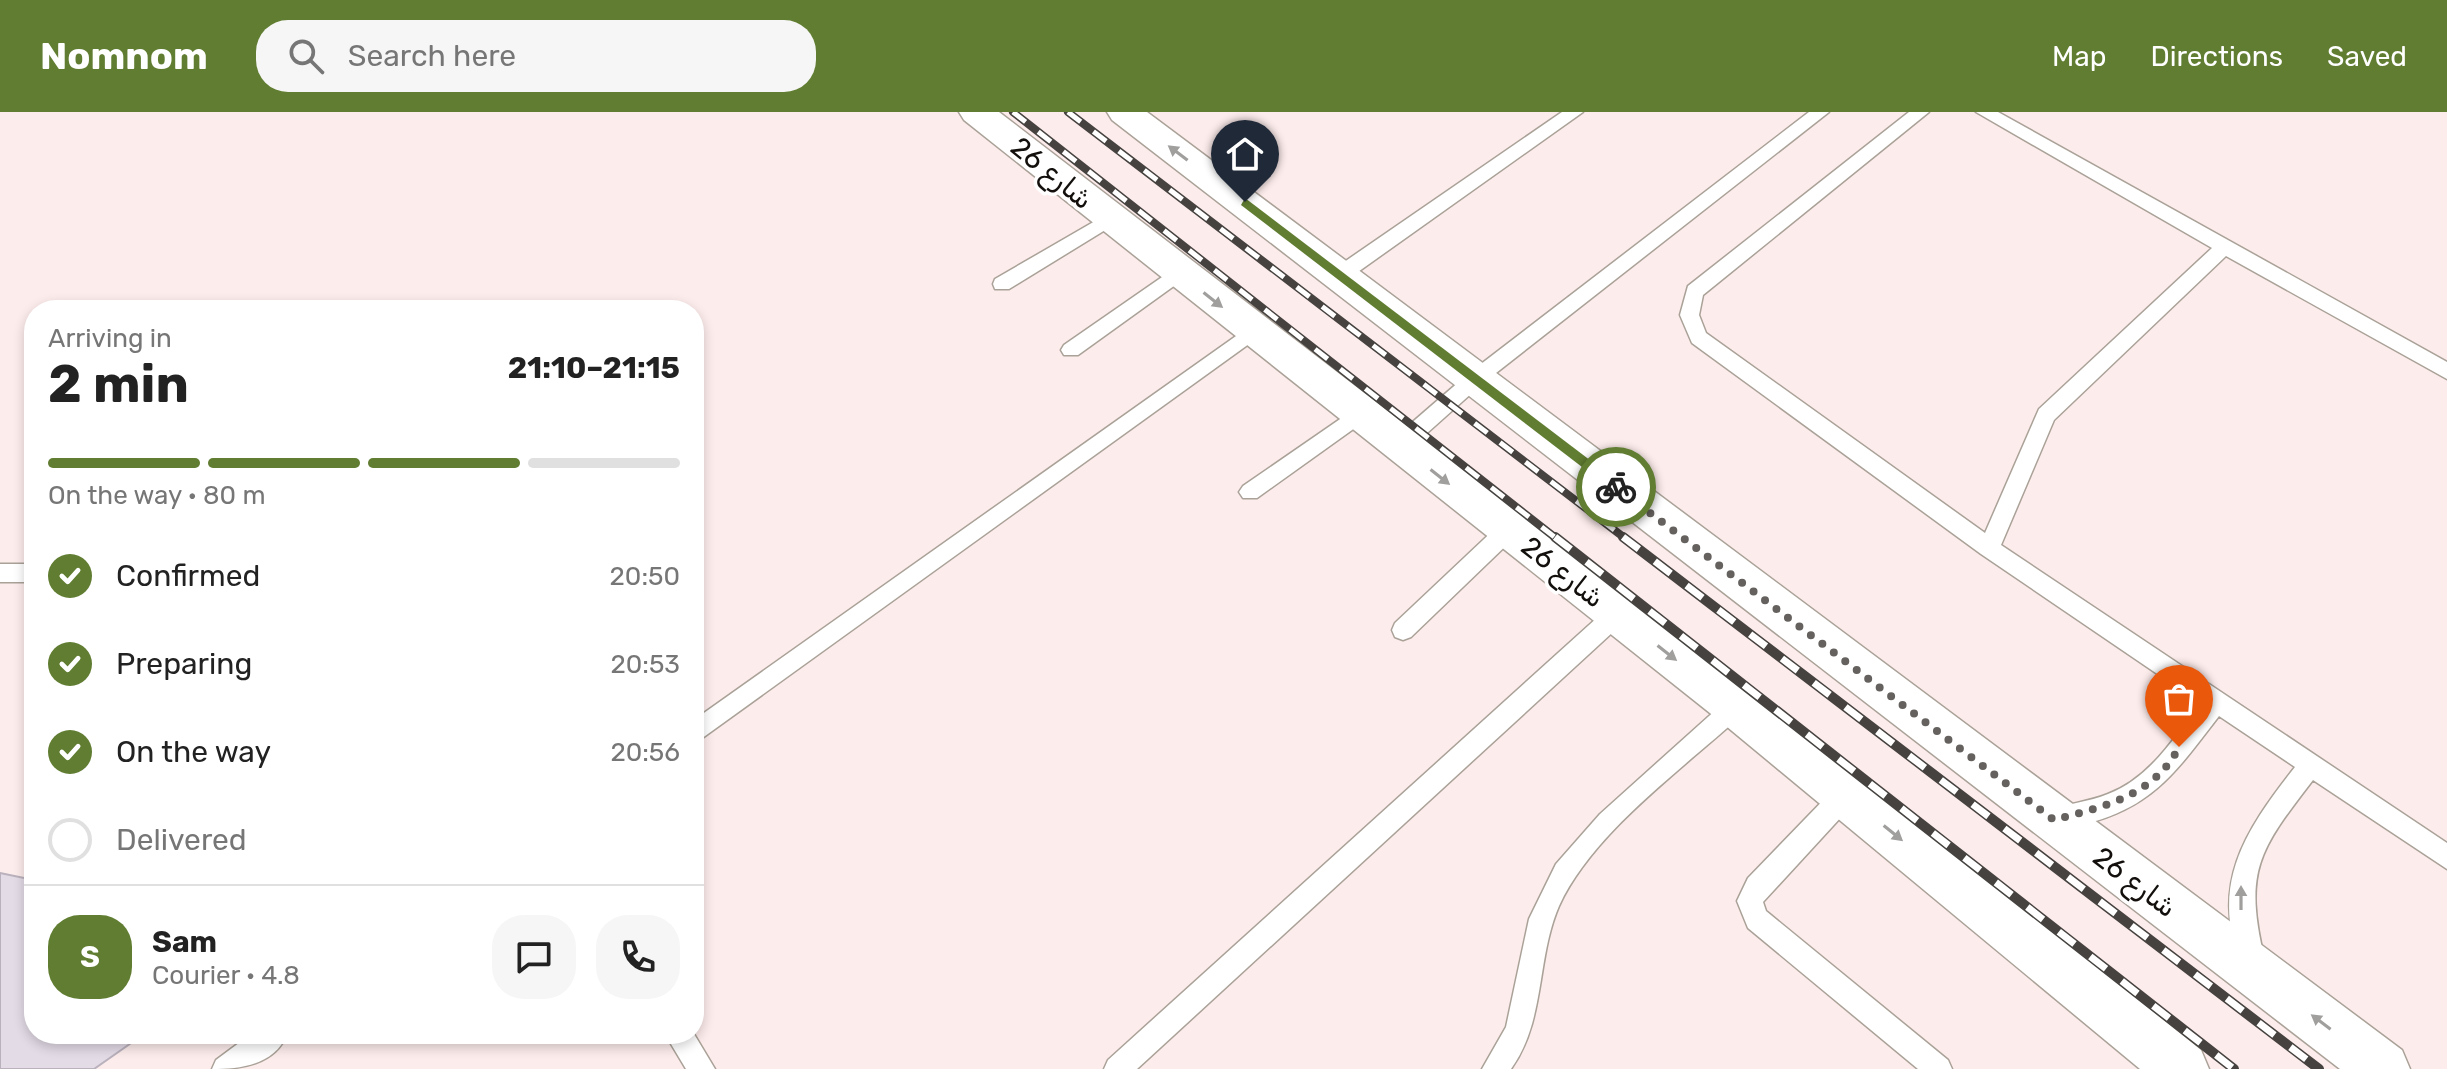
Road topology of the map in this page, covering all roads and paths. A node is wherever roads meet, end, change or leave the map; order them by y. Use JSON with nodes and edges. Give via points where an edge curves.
{"nodes":[{"id":1,"x":976,"y":112,"type":"edge"},
{"id":2,"x":1124,"y":112,"type":"edge"},
{"id":3,"x":1574,"y":112,"type":"edge"},
{"id":4,"x":1820,"y":112,"type":"edge"},
{"id":5,"x":1920,"y":112,"type":"edge"},
{"id":6,"x":1985,"y":112,"type":"edge"},
{"id":7,"x":1109,"y":219,"type":"junction"},
{"id":8,"x":2225,"y":246,"type":"junction"},
{"id":9,"x":1178,"y":273,"type":"junction"},
{"id":10,"x":1341,"y":274,"type":"junction"},
{"id":11,"x":1002,"y":284,"type":"dead end"},
{"id":12,"x":1253,"y":331,"type":"junction"},
{"id":13,"x":1071,"y":350,"type":"dead end"},
{"id":14,"x":2447,"y":371,"type":"edge"},
{"id":15,"x":1475,"y":379,"type":"junction"},
{"id":16,"x":1359,"y":414,"type":"junction"},
{"id":17,"x":1400,"y":445,"type":"junction"},
{"id":18,"x":1250,"y":492,"type":"dead end"},
{"id":19,"x":1508,"y":530,"type":"junction"},
{"id":20,"x":1989,"y":548,"type":"junction"},
{"id":21,"x":0,"y":573,"type":"edge"},
{"id":22,"x":24,"y":573,"type":"edge"},
{"id":23,"x":1617,"y":614,"type":"junction"},
{"id":24,"x":1403,"y":630,"type":"dead end"},
{"id":25,"x":2216,"y":701,"type":"junction"},
{"id":26,"x":1736,"y":706,"type":"junction"},
{"id":27,"x":704,"y":726,"type":"edge"},
{"id":28,"x":2311,"y":765,"type":"junction"},
{"id":29,"x":1846,"y":794,"type":"junction"},
{"id":30,"x":2054,"y":820,"type":"junction"},
{"id":31,"x":2447,"y":857,"type":"edge"},
{"id":32,"x":2256,"y":973,"type":"junction"},
{"id":33,"x":260,"y":1044,"type":"edge"},
{"id":34,"x":685,"y":1044,"type":"edge"},
{"id":35,"x":225,"y":1069,"type":"edge"},
{"id":36,"x":702,"y":1069,"type":"edge"},
{"id":37,"x":1117,"y":1069,"type":"edge"},
{"id":38,"x":1495,"y":1069,"type":"edge"},
{"id":39,"x":1939,"y":1069,"type":"edge"},
{"id":40,"x":2182,"y":1069,"type":"edge"},
{"id":41,"x":2383,"y":1069,"type":"edge"}],
"edges":[{"from":1,"to":7,"type":"street","name":"شارع 26"},
{"from":10,"to":2,"type":"street","name":"شارع 26","one_way":true},
{"from":3,"to":10,"type":"lane"},
{"from":4,"to":15,"type":"lane"},
{"from":5,"to":20,"type":"lane","via":[[1695,291],[1688,305],[1689,320],[1699,338]]},
{"from":6,"to":8,"type":"lane"},
{"from":7,"to":9,"type":"street","name":"شارع 26"},
{"from":7,"to":11,"type":"lane"},
{"from":8,"to":14,"type":"lane"},
{"from":8,"to":20,"type":"lane","via":[[2046,415]]},
{"from":9,"to":12,"type":"street","name":"شارع 26","one_way":true},
{"from":9,"to":13,"type":"lane"},
{"from":10,"to":15,"type":"street","name":"شارع 26"},
{"from":12,"to":16,"type":"street","name":"شارع 26"},
{"from":12,"to":27,"type":"lane"},
{"from":15,"to":17,"type":"lane"},
{"from":15,"to":30,"type":"street","name":"شارع 26"},
{"from":16,"to":17,"type":"street","name":"شارع 26"},
{"from":16,"to":18,"type":"lane"},
{"from":17,"to":19,"type":"street","name":"شارع 26","one_way":true},
{"from":19,"to":23,"type":"street","name":"شارع 26"},
{"from":19,"to":24,"type":"lane"},
{"from":20,"to":25,"type":"lane"},
{"from":21,"to":22,"type":"lane"},
{"from":23,"to":26,"type":"street","name":"شارع 26","one_way":true},
{"from":23,"to":37,"type":"lane"},
{"from":25,"to":28,"type":"lane"},
{"from":25,"to":30,"type":"lane","via":[[2150,783],[2126,799]]},
{"from":26,"to":29,"type":"street","name":"شارع 26"},
{"from":26,"to":38,"type":"lane","via":[[1586,844],[1551,896],[1538,931],[1526,1010],[1511,1051]]},
{"from":28,"to":31,"type":"lane"},
{"from":32,"to":28,"type":"lane","one_way":true,"via":[[2241,923],[2243,865],[2253,841]]},
{"from":29,"to":39,"type":"lane","via":[[1757,887],[1750,901],[1757,919]]},
{"from":29,"to":40,"type":"street","name":"شارع 26","one_way":true},
{"from":30,"to":32,"type":"street","name":"شارع 26"},
{"from":41,"to":32,"type":"street","name":"شارع 26","one_way":true},
{"from":33,"to":35,"type":"lane"},
{"from":34,"to":36,"type":"lane"}]}
